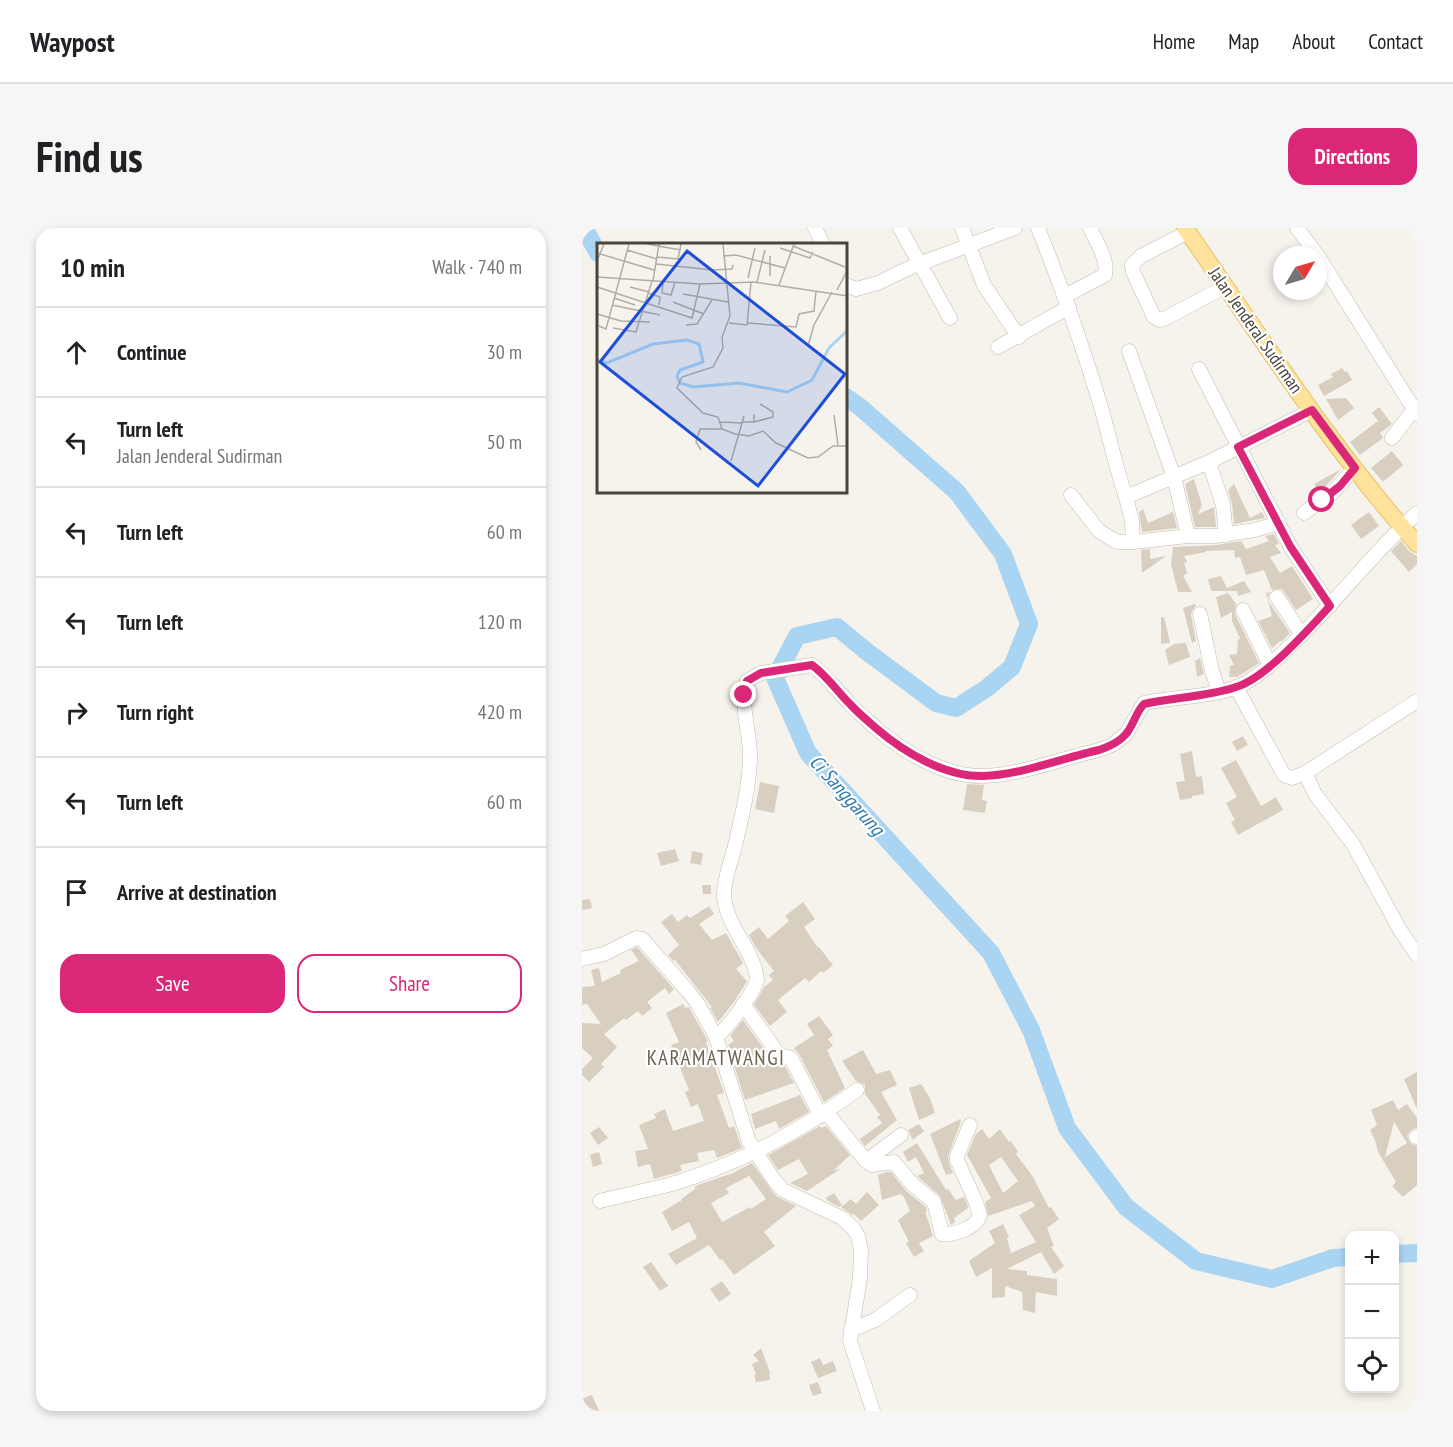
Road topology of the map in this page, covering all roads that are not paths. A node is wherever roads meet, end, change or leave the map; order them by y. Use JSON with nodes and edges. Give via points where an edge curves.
{"nodes":[{"id":1,"x":815,"y":228,"type":"edge"},
{"id":2,"x":900,"y":228,"type":"edge"},
{"id":3,"x":962,"y":228,"type":"edge"},
{"id":4,"x":1015,"y":228,"type":"edge"},
{"id":5,"x":1038,"y":228,"type":"edge"},
{"id":6,"x":1090,"y":228,"type":"edge"},
{"id":7,"x":1297,"y":228,"type":"edge"},
{"id":8,"x":1187,"y":230,"type":"edge"},
{"id":9,"x":823,"y":243,"type":"edge"},
{"id":10,"x":969,"y":245,"type":"junction"},
{"id":11,"x":1310,"y":246,"type":"edge"},
{"id":12,"x":920,"y":264,"type":"junction"},
{"id":13,"x":1327,"y":270,"type":"edge"},
{"id":14,"x":848,"y":286,"type":"edge"},
{"id":15,"x":1226,"y":286,"type":"junction"},
{"id":16,"x":1067,"y":301,"type":"junction"},
{"id":17,"x":950,"y":318,"type":"dead end"},
{"id":18,"x":1019,"y":337,"type":"junction"},
{"id":19,"x":998,"y":347,"type":"dead end"},
{"id":20,"x":1129,"y":351,"type":"dead end"},
{"id":21,"x":1199,"y":369,"type":"dead end"},
{"id":22,"x":1312,"y":410,"type":"junction"},
{"id":23,"x":1416,"y":412,"type":"edge"},
{"id":24,"x":1392,"y":438,"type":"dead end"},
{"id":25,"x":1238,"y":447,"type":"junction"},
{"id":26,"x":1209,"y":462,"type":"junction"},
{"id":27,"x":1358,"y":472,"type":"junction"},
{"id":28,"x":1174,"y":477,"type":"junction"},
{"id":29,"x":1071,"y":495,"type":"dead end"},
{"id":30,"x":1126,"y":497,"type":"junction"},
{"id":31,"x":1304,"y":513,"type":"dead end"},
{"id":32,"x":1417,"y":513,"type":"edge"},
{"id":33,"x":1279,"y":525,"type":"junction"},
{"id":34,"x":1401,"y":526,"type":"junction"},
{"id":35,"x":1226,"y":535,"type":"junction"},
{"id":36,"x":1188,"y":536,"type":"junction"},
{"id":37,"x":1133,"y":542,"type":"junction"},
{"id":38,"x":1417,"y":544,"type":"edge"},
{"id":39,"x":1277,"y":597,"type":"dead end"},
{"id":40,"x":1330,"y":606,"type":"junction"},
{"id":41,"x":1243,"y":610,"type":"dead end"},
{"id":42,"x":1200,"y":614,"type":"dead end"},
{"id":43,"x":1302,"y":635,"type":"junction"},
{"id":44,"x":1270,"y":665,"type":"junction"},
{"id":45,"x":1236,"y":687,"type":"junction"},
{"id":46,"x":1219,"y":691,"type":"junction"},
{"id":47,"x":1417,"y":701,"type":"edge"},
{"id":48,"x":1305,"y":773,"type":"junction"},
{"id":49,"x":1417,"y":955,"type":"edge"},
{"id":50,"x":582,"y":959,"type":"edge"},
{"id":51,"x":743,"y":1004,"type":"junction"},
{"id":52,"x":716,"y":1037,"type":"junction"},
{"id":53,"x":857,"y":1090,"type":"dead end"},
{"id":54,"x":824,"y":1114,"type":"junction"},
{"id":55,"x":970,"y":1125,"type":"dead end"},
{"id":56,"x":901,"y":1135,"type":"dead end"},
{"id":57,"x":755,"y":1152,"type":"junction"},
{"id":58,"x":866,"y":1161,"type":"junction"},
{"id":59,"x":600,"y":1201,"type":"dead end"},
{"id":60,"x":910,"y":1295,"type":"dead end"},
{"id":61,"x":850,"y":1330,"type":"junction"},
{"id":62,"x":873,"y":1411,"type":"edge"}],
"edges":[{"from":1,"to":9,"type":"street"},
{"from":2,"to":12,"type":"street"},
{"from":3,"to":10,"type":"street"},
{"from":4,"to":10,"type":"street"},
{"from":5,"to":16,"type":"street"},
{"from":6,"to":16,"type":"street","via":[[1105,263],[1105,275]]},
{"from":7,"to":11,"type":"street"},
{"from":8,"to":15,"type":"main road","name":"Jalan Jenderal Sudirman"},
{"from":8,"to":15,"type":"street","via":[[1132,265],[1154,317],[1166,318]]},
{"from":10,"to":12,"type":"street"},
{"from":10,"to":18,"type":"street","via":[[984,285]]},
{"from":12,"to":14,"type":"street","via":[[878,283],[856,289]]},
{"from":12,"to":17,"type":"street"},
{"from":13,"to":23,"type":"street"},
{"from":15,"to":22,"type":"main road","name":"Jalan Jenderal Sudirman"},
{"from":16,"to":18,"type":"street"},
{"from":16,"to":30,"type":"street"},
{"from":18,"to":19,"type":"street"},
{"from":20,"to":28,"type":"street"},
{"from":21,"to":25,"type":"street"},
{"from":22,"to":25,"type":"street"},
{"from":22,"to":27,"type":"main road","name":"Jalan Jenderal Sudirman"},
{"from":23,"to":24,"type":"street"},
{"from":25,"to":26,"type":"street"},
{"from":25,"to":33,"type":"street"},
{"from":26,"to":28,"type":"street"},
{"from":26,"to":35,"type":"street","via":[[1223,504]]},
{"from":27,"to":31,"type":"street"},
{"from":27,"to":34,"type":"main road","name":"Jalan Jenderal Sudirman"},
{"from":28,"to":30,"type":"street"},
{"from":28,"to":36,"type":"street"},
{"from":29,"to":37,"type":"street","via":[[1106,536],[1117,542]]},
{"from":30,"to":37,"type":"street"},
{"from":32,"to":34,"type":"street"},
{"from":33,"to":35,"type":"street"},
{"from":33,"to":40,"type":"street"},
{"from":34,"to":38,"type":"main road","name":"Jalan Jenderal Sudirman"},
{"from":34,"to":40,"type":"street"},
{"from":35,"to":36,"type":"street"},
{"from":36,"to":37,"type":"street"},
{"from":39,"to":43,"type":"street"},
{"from":40,"to":43,"type":"street"},
{"from":41,"to":44,"type":"street"},
{"from":42,"to":46,"type":"street"},
{"from":43,"to":44,"type":"street"},
{"from":44,"to":45,"type":"street"},
{"from":45,"to":46,"type":"street"},
{"from":45,"to":48,"type":"street","via":[[1284,775],[1292,778]]},
{"from":46,"to":51,"type":"street","via":[[1144,704],[1126,734],[1099,750],[981,776],[942,768],[915,756],[880,731],[812,665],[761,673],[747,681],[744,695],[751,758],[724,894],[732,922],[757,974],[756,985]]},
{"from":47,"to":48,"type":"street"},
{"from":48,"to":49,"type":"street","via":[[1315,794],[1353,844]]},
{"from":50,"to":52,"type":"street","via":[[642,939],[687,990]]},
{"from":51,"to":52,"type":"street"},
{"from":51,"to":54,"type":"street","via":[[779,1055],[791,1058]]},
{"from":52,"to":57,"type":"street"},
{"from":53,"to":54,"type":"street"},
{"from":54,"to":57,"type":"street"},
{"from":54,"to":58,"type":"street"},
{"from":55,"to":58,"type":"street","via":[[957,1160],[980,1215],[978,1222],[959,1232],[942,1234],[934,1202],[894,1162],[872,1166]]},
{"from":56,"to":58,"type":"street"},
{"from":57,"to":59,"type":"street","via":[[671,1184]]},
{"from":57,"to":61,"type":"street","via":[[783,1190],[834,1213],[847,1221],[858,1236],[860,1278]]},
{"from":60,"to":61,"type":"street","via":[[875,1320]]},
{"from":61,"to":62,"type":"street","via":[[851,1350]]}]}
